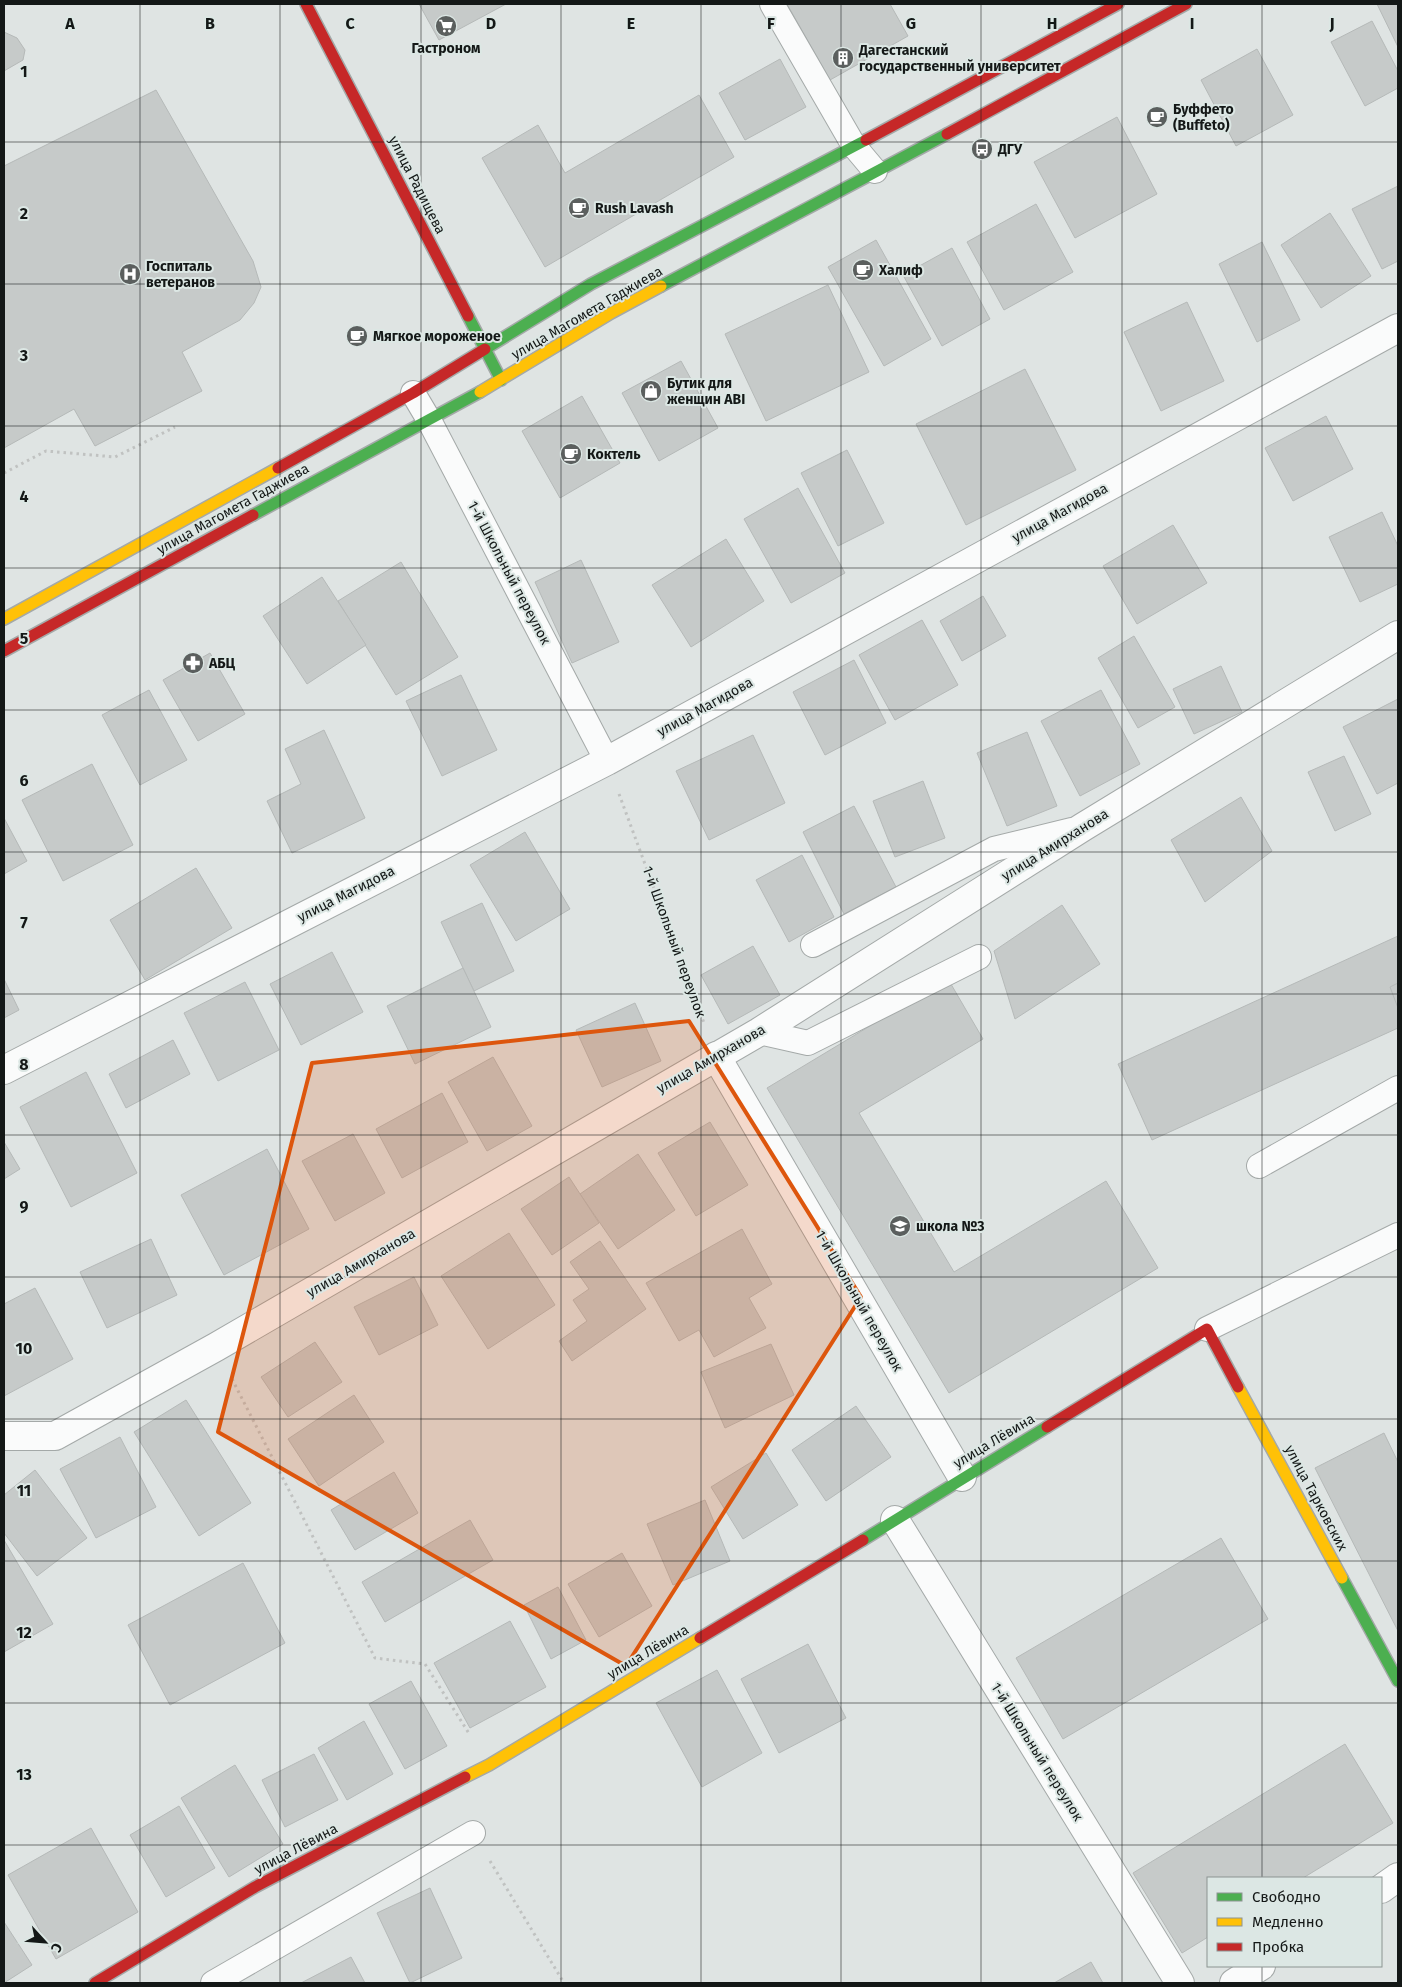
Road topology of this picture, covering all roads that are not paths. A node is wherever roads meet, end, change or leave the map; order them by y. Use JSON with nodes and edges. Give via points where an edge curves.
{"nodes":[{"id":1,"x":306,"y":4,"type":"edge"},
{"id":2,"x":772,"y":4,"type":"edge"},
{"id":3,"x":1118,"y":4,"type":"edge"},
{"id":4,"x":1186,"y":4,"type":"edge"},
{"id":5,"x":854,"y":146,"type":"junction"},
{"id":6,"x":875,"y":171,"type":"junction"},
{"id":7,"x":1398,"y":328,"type":"edge"},
{"id":8,"x":486,"y":349,"type":"junction"},
{"id":9,"x":501,"y":380,"type":"junction"},
{"id":10,"x":413,"y":393,"type":"junction"},
{"id":11,"x":429,"y":420,"type":"junction"},
{"id":12,"x":4,"y":619,"type":"edge"},
{"id":13,"x":1398,"y":635,"type":"edge"},
{"id":14,"x":4,"y":651,"type":"edge"},
{"id":15,"x":607,"y":761,"type":"junction"},
{"id":16,"x":1083,"y":827,"type":"junction"},
{"id":17,"x":813,"y":945,"type":"dead end"},
{"id":18,"x":979,"y":956,"type":"dead end"},
{"id":19,"x":759,"y":1032,"type":"junction"},
{"id":20,"x":716,"y":1056,"type":"junction"},
{"id":21,"x":4,"y":1070,"type":"edge"},
{"id":22,"x":1398,"y":1088,"type":"edge"},
{"id":23,"x":1259,"y":1166,"type":"dead end"},
{"id":24,"x":1398,"y":1235,"type":"edge"},
{"id":25,"x":1207,"y":1329,"type":"junction"},
{"id":26,"x":4,"y":1436,"type":"edge"},
{"id":27,"x":962,"y":1477,"type":"junction"},
{"id":28,"x":895,"y":1520,"type":"junction"},
{"id":29,"x":1398,"y":1681,"type":"edge"},
{"id":30,"x":473,"y":1833,"type":"road end"},
{"id":31,"x":1398,"y":1877,"type":"edge"},
{"id":32,"x":1382,"y":1888,"type":"edge"},
{"id":33,"x":1259,"y":1967,"type":"edge"},
{"id":34,"x":94,"y":1983,"type":"edge"},
{"id":35,"x":213,"y":1983,"type":"edge"},
{"id":36,"x":1180,"y":1983,"type":"edge"},
{"id":37,"x":1234,"y":1983,"type":"edge"}],
"edges":[{"from":1,"to":8,"type":"main road","name":"улица Радищева"},
{"from":2,"to":5,"type":"lane"},
{"from":3,"to":5,"type":"main road","name":"улица Магомета Гаджиева"},
{"from":4,"to":6,"type":"main road","name":"улица Магомета Гаджиева"},
{"from":5,"to":6,"type":"lane"},
{"from":5,"to":8,"type":"main road","name":"улица Магомета Гаджиева","via":[[591,284]]},
{"from":6,"to":9,"type":"main road","name":"улица Магомета Гаджиева","via":[[612,313]]},
{"from":7,"to":15,"type":"street","name":"улица Магидова"},
{"from":8,"to":9,"type":"main road","name":"улица Радищева"},
{"from":8,"to":10,"type":"main road","name":"улица Магомета Гаджиева"},
{"from":9,"to":11,"type":"main road","name":"улица Магомета Гаджиева"},
{"from":10,"to":11,"type":"lane","name":"1-й Школьный переулок"},
{"from":10,"to":12,"type":"main road","name":"улица Магомета Гаджиева"},
{"from":11,"to":14,"type":"main road","name":"улица Магомета Гаджиева"},
{"from":11,"to":15,"type":"lane","name":"1-й Школьный переулок"},
{"from":13,"to":16,"type":"street","name":"улица Амирханова"},
{"from":15,"to":21,"type":"street","name":"улица Магидова"},
{"from":16,"to":17,"type":"lane","via":[[994,849]]},
{"from":16,"to":19,"type":"street","name":"улица Амирханова"},
{"from":18,"to":19,"type":"lane","via":[[808,1043]]},
{"from":19,"to":20,"type":"street","name":"улица Амирханова"},
{"from":20,"to":26,"type":"street","name":"улица Амирханова","via":[[216,1347],[55,1436]]},
{"from":20,"to":27,"type":"street","name":"1-й Школьный переулок"},
{"from":22,"to":23,"type":"lane"},
{"from":24,"to":25,"type":"lane"},
{"from":25,"to":27,"type":"main road","name":"улица Лёвина"},
{"from":25,"to":29,"type":"main road","name":"улица Тарковских"},
{"from":27,"to":28,"type":"main road","name":"улица Лёвина"},
{"from":28,"to":34,"type":"main road","name":"улица Лёвина","via":[[489,1765],[255,1887]]},
{"from":28,"to":36,"type":"street","name":"1-й Школьный переулок"},
{"from":30,"to":35,"type":"lane"},
{"from":31,"to":32,"type":"street"},
{"from":33,"to":37,"type":"street"}]}
